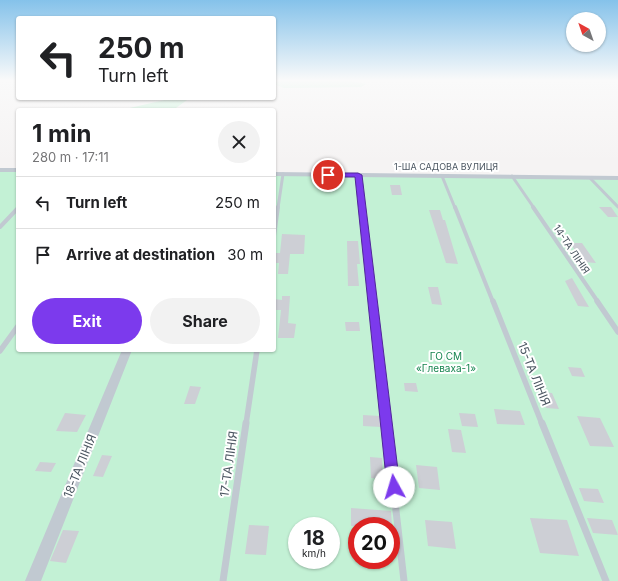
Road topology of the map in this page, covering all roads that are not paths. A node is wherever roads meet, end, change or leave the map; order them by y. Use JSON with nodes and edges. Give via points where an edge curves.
{"nodes":[{"id":1,"x":0,"y":170,"type":"edge"},
{"id":2,"x":16,"y":170,"type":"edge"},
{"id":3,"x":276,"y":174,"type":"edge"},
{"id":4,"x":283,"y":174,"type":"junction"},
{"id":5,"x":358,"y":175,"type":"junction"},
{"id":6,"x":442,"y":176,"type":"junction"},
{"id":7,"x":512,"y":176,"type":"junction"},
{"id":8,"x":590,"y":178,"type":"junction"},
{"id":9,"x":618,"y":178,"type":"edge"},
{"id":10,"x":618,"y":207,"type":"edge"},
{"id":11,"x":16,"y":210,"type":"edge"},
{"id":12,"x":276,"y":222,"type":"edge"},
{"id":13,"x":0,"y":227,"type":"edge"},
{"id":14,"x":16,"y":329,"type":"edge"},
{"id":15,"x":618,"y":332,"type":"edge"},
{"id":16,"x":0,"y":351,"type":"edge"},
{"id":17,"x":126,"y":352,"type":"edge"},
{"id":18,"x":257,"y":352,"type":"edge"},
{"id":19,"x":33,"y":581,"type":"edge"},
{"id":20,"x":223,"y":581,"type":"edge"},
{"id":21,"x":404,"y":581,"type":"edge"},
{"id":22,"x":606,"y":581,"type":"edge"}],
"edges":[{"from":1,"to":2,"type":"street"},
{"from":3,"to":4,"type":"street","name":"1-ША САДОВА ВУЛИЦЯ"},
{"from":4,"to":5,"type":"street","name":"1-ША САДОВА ВУЛИЦЯ"},
{"from":4,"to":12,"type":"lane"},
{"from":5,"to":6,"type":"street","name":"1-ША САДОВА ВУЛИЦЯ"},
{"from":5,"to":21,"type":"lane"},
{"from":6,"to":7,"type":"street","name":"1-ША САДОВА ВУЛИЦЯ"},
{"from":6,"to":22,"type":"lane","name":"15-ТА ЛІНІЯ"},
{"from":7,"to":8,"type":"street","name":"1-ША САДОВА ВУЛИЦЯ"},
{"from":7,"to":15,"type":"lane","name":"14-ТА ЛІНІЯ"},
{"from":8,"to":9,"type":"street","name":"1-ША САДОВА ВУЛИЦЯ"},
{"from":8,"to":10,"type":"lane"},
{"from":11,"to":13,"type":"lane"},
{"from":14,"to":16,"type":"lane"},
{"from":17,"to":19,"type":"street","name":"18-ТА ЛІНІЯ"},
{"from":18,"to":20,"type":"lane","name":"17-ТА ЛІНІЯ"}]}
